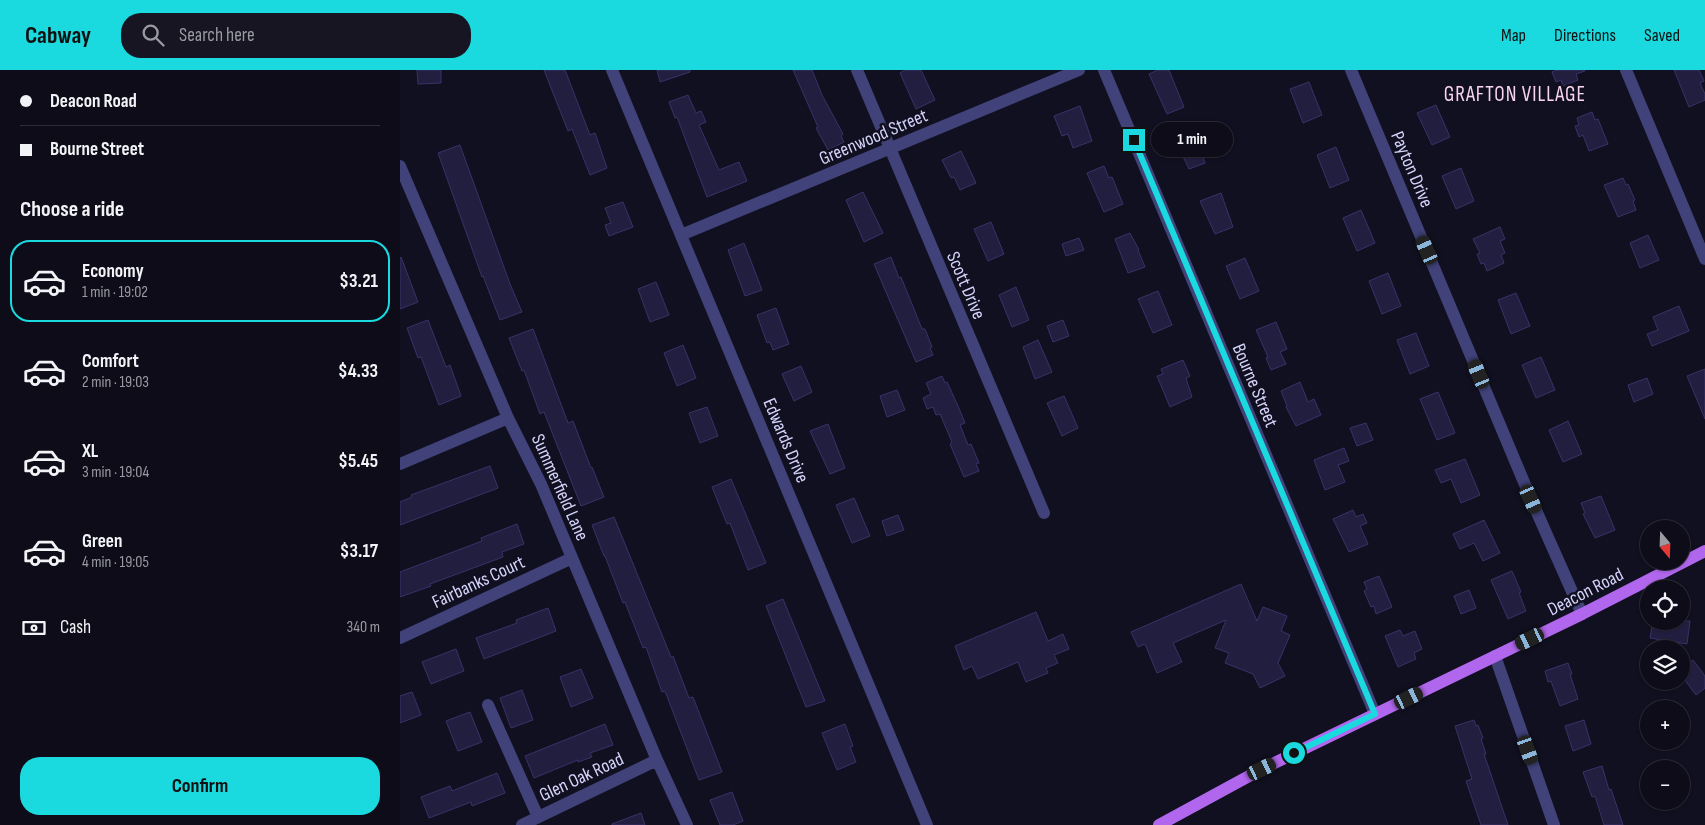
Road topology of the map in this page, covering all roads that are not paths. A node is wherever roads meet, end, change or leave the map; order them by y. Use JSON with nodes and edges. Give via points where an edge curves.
{"nodes":[{"id":1,"x":612,"y":70,"type":"edge"},
{"id":2,"x":858,"y":70,"type":"edge"},
{"id":3,"x":1079,"y":70,"type":"edge"},
{"id":4,"x":1104,"y":70,"type":"edge"},
{"id":5,"x":1350,"y":70,"type":"edge"},
{"id":6,"x":1626,"y":70,"type":"edge"},
{"id":7,"x":891,"y":149,"type":"junction"},
{"id":8,"x":400,"y":166,"type":"edge"},
{"id":9,"x":680,"y":235,"type":"junction"},
{"id":10,"x":1705,"y":258,"type":"edge"},
{"id":11,"x":508,"y":418,"type":"junction"},
{"id":12,"x":400,"y":464,"type":"edge"},
{"id":13,"x":1044,"y":513,"type":"dead end"},
{"id":14,"x":1705,"y":551,"type":"edge"},
{"id":15,"x":572,"y":558,"type":"junction"},
{"id":16,"x":1582,"y":614,"type":"junction"},
{"id":17,"x":400,"y":638,"type":"edge"},
{"id":18,"x":1495,"y":656,"type":"junction"},
{"id":19,"x":488,"y":705,"type":"dead end"},
{"id":20,"x":1375,"y":714,"type":"junction"},
{"id":21,"x":657,"y":760,"type":"junction"},
{"id":22,"x":538,"y":817,"type":"junction"},
{"id":23,"x":522,"y":825,"type":"edge"},
{"id":24,"x":687,"y":825,"type":"edge"},
{"id":25,"x":927,"y":825,"type":"edge"},
{"id":26,"x":1160,"y":825,"type":"edge"},
{"id":27,"x":1554,"y":825,"type":"edge"}],
"edges":[{"from":1,"to":9,"type":"street","name":"Edwards Drive"},
{"from":2,"to":7,"type":"street","name":"Scott Drive"},
{"from":3,"to":7,"type":"street","name":"Greenwood Street"},
{"from":4,"to":20,"type":"street","name":"Bourne Street"},
{"from":5,"to":16,"type":"street","name":"Payton Drive"},
{"from":6,"to":10,"type":"street"},
{"from":7,"to":9,"type":"street","name":"Greenwood Street"},
{"from":7,"to":13,"type":"street","name":"Scott Drive"},
{"from":8,"to":11,"type":"street","name":"Summerfield Lane"},
{"from":9,"to":25,"type":"street","name":"Edwards Drive"},
{"from":11,"to":12,"type":"street"},
{"from":11,"to":15,"type":"street","name":"Summerfield Lane"},
{"from":14,"to":16,"type":"main road","name":"Deacon Road"},
{"from":15,"to":17,"type":"street","name":"Fairbanks Court"},
{"from":15,"to":21,"type":"street","name":"Summerfield Lane"},
{"from":16,"to":18,"type":"main road","name":"Deacon Road"},
{"from":18,"to":20,"type":"main road","name":"Deacon Road"},
{"from":18,"to":27,"type":"street"},
{"from":19,"to":22,"type":"street"},
{"from":20,"to":26,"type":"main road","name":"Deacon Road","via":[[1262,769]]},
{"from":21,"to":22,"type":"street","name":"Glen Oak Road"},
{"from":21,"to":24,"type":"street","name":"Summerfield Lane"},
{"from":22,"to":23,"type":"street","name":"Glen Oak Road"}]}
